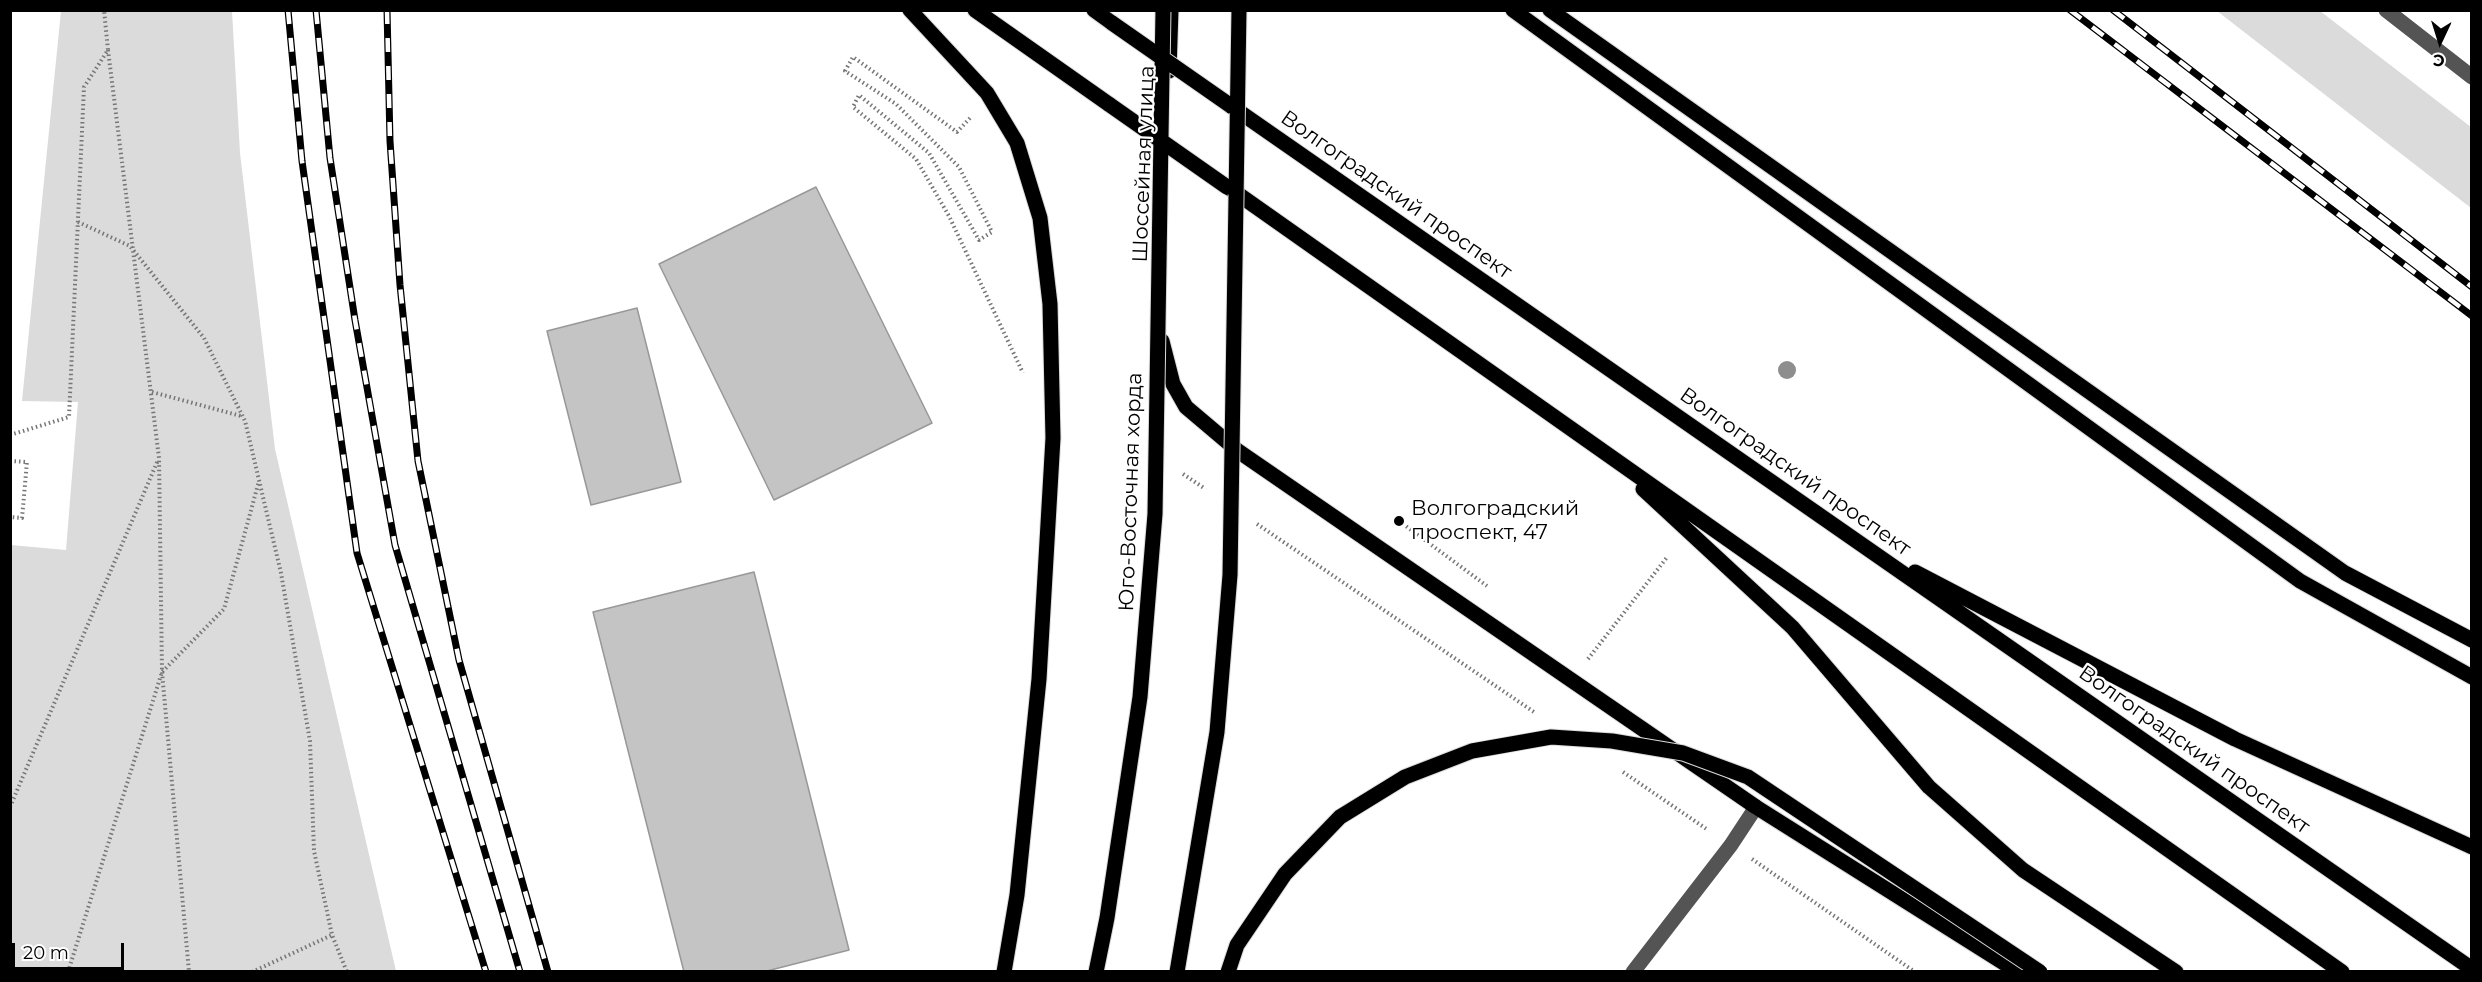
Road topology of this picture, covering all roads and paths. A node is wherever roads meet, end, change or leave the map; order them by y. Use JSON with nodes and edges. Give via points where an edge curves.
{"nodes":[{"id":1,"x":104,"y":10,"type":"edge"},
{"id":2,"x":910,"y":10,"type":"edge"},
{"id":3,"x":975,"y":10,"type":"edge"},
{"id":4,"x":1094,"y":10,"type":"edge"},
{"id":5,"x":1163,"y":10,"type":"edge"},
{"id":6,"x":1172,"y":10,"type":"edge"},
{"id":7,"x":1239,"y":10,"type":"edge"},
{"id":8,"x":1513,"y":10,"type":"edge"},
{"id":9,"x":1551,"y":10,"type":"edge"},
{"id":10,"x":2386,"y":10,"type":"edge"},
{"id":11,"x":108,"y":50,"type":"junction"},
{"id":12,"x":2472,"y":77,"type":"edge"},
{"id":13,"x":970,"y":117,"type":"dead end"},
{"id":14,"x":78,"y":222,"type":"junction"},
{"id":15,"x":130,"y":246,"type":"junction"},
{"id":16,"x":1024,"y":376,"type":"dead end"},
{"id":17,"x":152,"y":392,"type":"junction"},
{"id":18,"x":242,"y":416,"type":"junction"},
{"id":19,"x":10,"y":435,"type":"edge"},
{"id":20,"x":1598,"y":448,"type":"junction"},
{"id":21,"x":159,"y":458,"type":"junction"},
{"id":22,"x":10,"y":461,"type":"edge"},
{"id":23,"x":259,"y":480,"type":"junction"},
{"id":24,"x":10,"y":517,"type":"edge"},
{"id":25,"x":1399,"y":521,"type":"dead end"},
{"id":26,"x":1860,"y":543,"type":"junction"},
{"id":27,"x":1668,"y":556,"type":"dead end"},
{"id":28,"x":1493,"y":590,"type":"dead end"},
{"id":29,"x":2472,"y":640,"type":"edge"},
{"id":30,"x":1578,"y":652,"type":"dead end"},
{"id":31,"x":162,"y":672,"type":"junction"},
{"id":32,"x":2472,"y":676,"type":"edge"},
{"id":33,"x":10,"y":807,"type":"edge"},
{"id":34,"x":1756,"y":807,"type":"junction"},
{"id":35,"x":2472,"y":847,"type":"edge"},
{"id":36,"x":332,"y":935,"type":"junction"},
{"id":37,"x":2472,"y":969,"type":"edge"},
{"id":38,"x":68,"y":972,"type":"edge"},
{"id":39,"x":189,"y":972,"type":"edge"},
{"id":40,"x":252,"y":972,"type":"edge"},
{"id":41,"x":346,"y":972,"type":"edge"},
{"id":42,"x":1004,"y":972,"type":"edge"},
{"id":43,"x":1096,"y":972,"type":"edge"},
{"id":44,"x":1177,"y":972,"type":"edge"},
{"id":45,"x":1228,"y":972,"type":"edge"},
{"id":46,"x":1633,"y":972,"type":"edge"},
{"id":47,"x":2018,"y":972,"type":"edge"},
{"id":48,"x":2040,"y":972,"type":"edge"},
{"id":49,"x":2176,"y":972,"type":"edge"},
{"id":50,"x":2342,"y":972,"type":"edge"}],
"edges":[{"from":1,"to":11,"type":"path"},
{"from":2,"to":42,"type":"main road","via":[[987,93],[1017,143],[1040,218],[1050,304],[1053,438],[1039,679],[1017,895]]},
{"from":3,"to":20,"type":"main road","bridge":true},
{"from":4,"to":26,"type":"main road","name":"Волгоградский проспект","bridge":true},
{"from":5,"to":43,"type":"main road","name":"Юго-Восточная хорда","bridge":true,"via":[[1155,514],[1140,697]]},
{"from":6,"to":34,"type":"main road","name":"Шоссейная улица","via":[[1160,318],[1163,352],[1173,384],[1186,407],[1205,426],[1293,490]]},
{"from":7,"to":44,"type":"main road","bridge":true,"via":[[1230,575],[1217,732]]},
{"from":8,"to":32,"type":"main road","via":[[2300,581]]},
{"from":9,"to":29,"type":"main road","via":[[2345,573]]},
{"from":10,"to":12,"type":"street"},
{"from":11,"to":14,"type":"path","via":[[84,87]]},
{"from":11,"to":15,"type":"path"},
{"from":13,"to":16,"type":"path","via":[[957,132],[853,57],[844,71],[896,104],[959,167],[992,232],[979,240],[929,153],[860,96],[853,107],[916,159],[978,275]]},
{"from":14,"to":15,"type":"path"},
{"from":14,"to":19,"type":"path","via":[[69,417]]},
{"from":15,"to":17,"type":"path"},
{"from":15,"to":18,"type":"path","via":[[204,338]]},
{"from":17,"to":18,"type":"path"},
{"from":17,"to":21,"type":"path"},
{"from":18,"to":23,"type":"path"},
{"from":20,"to":49,"type":"main road","via":[[1793,628],[1929,787],[2023,870]]},
{"from":20,"to":50,"type":"main road"},
{"from":21,"to":31,"type":"path"},
{"from":21,"to":33,"type":"path"},
{"from":22,"to":24,"type":"path","via":[[27,462],[22,518]]},
{"from":23,"to":31,"type":"path","via":[[224,609]]},
{"from":23,"to":36,"type":"path","via":[[290,616],[310,741],[314,851]]},
{"from":25,"to":28,"type":"path"},
{"from":26,"to":35,"type":"main road","via":[[2235,739]]},
{"from":26,"to":37,"type":"main road","name":"Волгоградский проспект"},
{"from":27,"to":30,"type":"path","via":[[1587,659]]},
{"from":31,"to":38,"type":"path"},
{"from":31,"to":39,"type":"path"},
{"from":34,"to":46,"type":"street"},
{"from":34,"to":47,"type":"main road","name":"Шоссейная улица"},
{"from":36,"to":40,"type":"path"},
{"from":36,"to":41,"type":"path"},
{"from":45,"to":48,"type":"main road","bridge":true,"via":[[1237,945],[1285,874],[1340,817],[1405,777],[1461,756],[1551,737],[1612,741],[1683,753],[1748,777]]}]}
